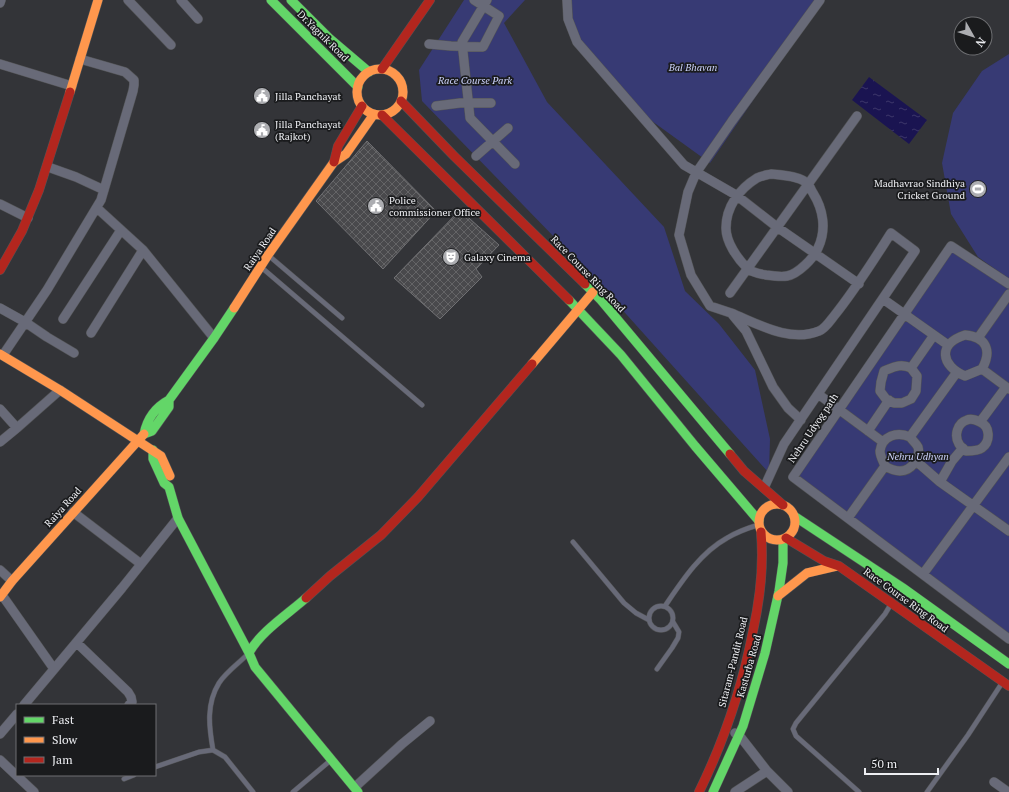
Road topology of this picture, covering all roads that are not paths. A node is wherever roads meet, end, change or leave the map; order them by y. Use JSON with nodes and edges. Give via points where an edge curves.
{"nodes":[{"id":1,"x":1,"y":0,"type":"edge"},
{"id":2,"x":98,"y":0,"type":"edge"},
{"id":3,"x":128,"y":0,"type":"edge"},
{"id":4,"x":181,"y":0,"type":"edge"},
{"id":5,"x":272,"y":0,"type":"edge"},
{"id":6,"x":291,"y":0,"type":"edge"},
{"id":7,"x":430,"y":0,"type":"edge"},
{"id":8,"x":474,"y":0,"type":"edge"},
{"id":9,"x":567,"y":0,"type":"edge"},
{"id":10,"x":820,"y":0,"type":"edge"},
{"id":11,"x":0,"y":3,"type":"edge"},
{"id":12,"x":484,"y":3,"type":"edge"},
{"id":13,"x":198,"y":18,"type":"dead end"},
{"id":14,"x":171,"y":44,"type":"dead end"},
{"id":15,"x":429,"y":44,"type":"dead end"},
{"id":16,"x":462,"y":46,"type":"junction"},
{"id":17,"x":80,"y":58,"type":"junction"},
{"id":18,"x":0,"y":64,"type":"edge"},
{"id":19,"x":382,"y":69,"type":"junction"},
{"id":20,"x":370,"y":72,"type":"junction"},
{"id":21,"x":72,"y":86,"type":"junction"},
{"id":22,"x":358,"y":87,"type":"junction"},
{"id":23,"x":401,"y":101,"type":"junction"},
{"id":24,"x":491,"y":103,"type":"dead end"},
{"id":25,"x":468,"y":104,"type":"junction"},
{"id":26,"x":362,"y":106,"type":"junction"},
{"id":27,"x":436,"y":106,"type":"dead end"},
{"id":28,"x":378,"y":114,"type":"junction"},
{"id":29,"x":857,"y":116,"type":"dead end"},
{"id":30,"x":508,"y":128,"type":"dead end"},
{"id":31,"x":493,"y":142,"type":"junction"},
{"id":32,"x":476,"y":156,"type":"dead end"},
{"id":33,"x":334,"y":162,"type":"junction"},
{"id":34,"x":515,"y":164,"type":"dead end"},
{"id":35,"x":48,"y":167,"type":"junction"},
{"id":36,"x":696,"y":174,"type":"junction"},
{"id":37,"x":808,"y":184,"type":"junction"},
{"id":38,"x":104,"y":190,"type":"junction"},
{"id":39,"x":736,"y":196,"type":"junction"},
{"id":40,"x":0,"y":204,"type":"edge"},
{"id":41,"x":97,"y":208,"type":"junction"},
{"id":42,"x":28,"y":218,"type":"junction"},
{"id":43,"x":777,"y":227,"type":"junction"},
{"id":44,"x":121,"y":230,"type":"junction"},
{"id":45,"x":143,"y":250,"type":"junction"},
{"id":46,"x":816,"y":253,"type":"junction"},
{"id":47,"x":268,"y":255,"type":"junction"},
{"id":48,"x":261,"y":267,"type":"junction"},
{"id":49,"x":747,"y":269,"type":"junction"},
{"id":50,"x":0,"y":270,"type":"edge"},
{"id":51,"x":859,"y":284,"type":"junction"},
{"id":52,"x":1009,"y":284,"type":"edge"},
{"id":53,"x":592,"y":292,"type":"junction"},
{"id":54,"x":730,"y":294,"type":"dead end"},
{"id":55,"x":1009,"y":294,"type":"edge"},
{"id":56,"x":883,"y":299,"type":"junction"},
{"id":57,"x":0,"y":308,"type":"edge"},
{"id":58,"x":579,"y":310,"type":"junction"},
{"id":59,"x":731,"y":314,"type":"junction"},
{"id":60,"x":904,"y":314,"type":"junction"},
{"id":61,"x":342,"y":318,"type":"dead end"},
{"id":62,"x":63,"y":319,"type":"dead end"},
{"id":63,"x":25,"y":322,"type":"junction"},
{"id":64,"x":90,"y":333,"type":"dead end"},
{"id":65,"x":934,"y":335,"type":"junction"},
{"id":66,"x":214,"y":338,"type":"junction"},
{"id":67,"x":978,"y":338,"type":"junction"},
{"id":68,"x":948,"y":345,"type":"junction"},
{"id":69,"x":74,"y":353,"type":"dead end"},
{"id":70,"x":2,"y":355,"type":"edge"},
{"id":71,"x":911,"y":368,"type":"junction"},
{"id":72,"x":982,"y":370,"type":"junction"},
{"id":73,"x":957,"y":372,"type":"junction"},
{"id":74,"x":1007,"y":388,"type":"edge"},
{"id":75,"x":60,"y":390,"type":"junction"},
{"id":76,"x":818,"y":394,"type":"junction"},
{"id":77,"x":889,"y":400,"type":"junction"},
{"id":78,"x":422,"y":405,"type":"dead end"},
{"id":79,"x":0,"y":409,"type":"edge"},
{"id":80,"x":801,"y":420,"type":"junction"},
{"id":81,"x":980,"y":422,"type":"junction"},
{"id":82,"x":17,"y":428,"type":"junction"},
{"id":83,"x":868,"y":431,"type":"junction"},
{"id":84,"x":141,"y":437,"type":"junction"},
{"id":85,"x":910,"y":437,"type":"junction"},
{"id":86,"x":0,"y":442,"type":"edge"},
{"id":87,"x":883,"y":442,"type":"junction"},
{"id":88,"x":963,"y":448,"type":"junction"},
{"id":89,"x":1009,"y":457,"type":"edge"},
{"id":90,"x":916,"y":461,"type":"junction"},
{"id":91,"x":885,"y":466,"type":"junction"},
{"id":92,"x":940,"y":482,"type":"junction"},
{"id":93,"x":764,"y":488,"type":"junction"},
{"id":94,"x":783,"y":505,"type":"junction"},
{"id":95,"x":973,"y":506,"type":"junction"},
{"id":96,"x":73,"y":512,"type":"junction"},
{"id":97,"x":794,"y":516,"type":"junction"},
{"id":98,"x":178,"y":518,"type":"junction"},
{"id":99,"x":848,"y":518,"type":"junction"},
{"id":100,"x":759,"y":526,"type":"junction"},
{"id":101,"x":1009,"y":531,"type":"edge"},
{"id":102,"x":785,"y":539,"type":"junction"},
{"id":103,"x":573,"y":542,"type":"dead end"},
{"id":104,"x":141,"y":564,"type":"junction"},
{"id":105,"x":839,"y":566,"type":"junction"},
{"id":106,"x":0,"y":570,"type":"edge"},
{"id":107,"x":923,"y":574,"type":"junction"},
{"id":108,"x":12,"y":580,"type":"junction"},
{"id":109,"x":1,"y":596,"type":"edge"},
{"id":110,"x":778,"y":596,"type":"junction"},
{"id":111,"x":892,"y":603,"type":"junction"},
{"id":112,"x":665,"y":606,"type":"junction"},
{"id":113,"x":649,"y":620,"type":"junction"},
{"id":114,"x":673,"y":622,"type":"junction"},
{"id":115,"x":1009,"y":639,"type":"edge"},
{"id":116,"x":77,"y":643,"type":"junction"},
{"id":117,"x":249,"y":653,"type":"junction"},
{"id":118,"x":1009,"y":664,"type":"edge"},
{"id":119,"x":657,"y":668,"type":"dead end"},
{"id":120,"x":54,"y":669,"type":"junction"},
{"id":121,"x":1006,"y":684,"type":"edge"},
{"id":122,"x":25,"y":704,"type":"edge"},
{"id":123,"x":130,"y":704,"type":"edge"},
{"id":124,"x":16,"y":715,"type":"edge"},
{"id":125,"x":430,"y":721,"type":"dead end"},
{"id":126,"x":728,"y":729,"type":"junction"},
{"id":127,"x":0,"y":734,"type":"edge"},
{"id":128,"x":739,"y":735,"type":"junction"},
{"id":129,"x":213,"y":750,"type":"junction"},
{"id":130,"x":0,"y":760,"type":"edge"},
{"id":131,"x":331,"y":760,"type":"junction"},
{"id":132,"x":156,"y":767,"type":"edge"},
{"id":133,"x":767,"y":771,"type":"junction"},
{"id":134,"x":16,"y":775,"type":"edge"},
{"id":135,"x":17,"y":776,"type":"edge"},
{"id":136,"x":132,"y":776,"type":"edge"},
{"id":137,"x":124,"y":779,"type":"dead end"},
{"id":138,"x":994,"y":782,"type":"dead end"},
{"id":139,"x":356,"y":790,"type":"edge"},
{"id":140,"x":34,"y":792,"type":"edge"},
{"id":141,"x":254,"y":792,"type":"edge"},
{"id":142,"x":293,"y":792,"type":"edge"},
{"id":143,"x":699,"y":792,"type":"edge"},
{"id":144,"x":713,"y":792,"type":"edge"},
{"id":145,"x":735,"y":792,"type":"edge"},
{"id":146,"x":788,"y":792,"type":"edge"},
{"id":147,"x":859,"y":792,"type":"edge"},
{"id":148,"x":927,"y":792,"type":"edge"},
{"id":149,"x":1008,"y":792,"type":"edge"}],
"edges":[{"from":1,"to":11,"type":"street"},
{"from":2,"to":17,"type":"main road"},
{"from":3,"to":14,"type":"street"},
{"from":4,"to":13,"type":"street"},
{"from":5,"to":22,"type":"main road","name":"Dr.Yagnik Road"},
{"from":6,"to":20,"type":"main road","via":[[346,55]]},
{"from":7,"to":19,"type":"main road"},
{"from":8,"to":12,"type":"street"},
{"from":9,"to":36,"type":"street","via":[[568,19],[577,42],[684,165]]},
{"from":10,"to":36,"type":"street"},
{"from":12,"to":16,"type":"street"},
{"from":12,"to":16,"type":"street","via":[[499,16],[492,30],[483,47]]},
{"from":15,"to":16,"type":"street"},
{"from":16,"to":25,"type":"street"},
{"from":17,"to":21,"type":"main road"},
{"from":17,"to":38,"type":"street","via":[[125,72],[134,80]]},
{"from":18,"to":21,"type":"street"},
{"from":19,"to":20,"type":"main road"},
{"from":19,"to":23,"type":"main road","via":[[393,73],[401,81]]},
{"from":20,"to":22,"type":"main road","via":[[364,76]]},
{"from":21,"to":35,"type":"main road"},
{"from":22,"to":26,"type":"main road"},
{"from":23,"to":28,"type":"main road","via":[[394,111]]},
{"from":23,"to":53,"type":"main road","name":"Race Course Ring Road"},
{"from":24,"to":25,"type":"street"},
{"from":25,"to":27,"type":"street"},
{"from":25,"to":31,"type":"street","via":[[470,118]]},
{"from":26,"to":28,"type":"main road"},
{"from":26,"to":33,"type":"main road","via":[[338,146]]},
{"from":28,"to":33,"type":"main road","name":"Raiya Road","via":[[346,154]]},
{"from":28,"to":58,"type":"main road","via":[[445,176]]},
{"from":29,"to":37,"type":"street"},
{"from":30,"to":31,"type":"street"},
{"from":31,"to":32,"type":"street"},
{"from":31,"to":34,"type":"street"},
{"from":33,"to":47,"type":"main road","name":"Raiya Road"},
{"from":35,"to":38,"type":"street"},
{"from":35,"to":42,"type":"main road"},
{"from":36,"to":39,"type":"street"},
{"from":36,"to":59,"type":"street","via":[[688,192],[679,235],[691,275],[710,306]]},
{"from":37,"to":39,"type":"street","via":[[787,175],[771,174],[758,178]]},
{"from":37,"to":43,"type":"street"},
{"from":37,"to":46,"type":"street","via":[[817,199],[823,222],[820,245]]},
{"from":38,"to":41,"type":"street"},
{"from":39,"to":43,"type":"street"},
{"from":39,"to":49,"type":"street","via":[[726,228],[735,253]]},
{"from":40,"to":42,"type":"street"},
{"from":41,"to":44,"type":"street"},
{"from":41,"to":63,"type":"street"},
{"from":42,"to":50,"type":"main road"},
{"from":43,"to":46,"type":"street"},
{"from":43,"to":49,"type":"street"},
{"from":44,"to":45,"type":"street"},
{"from":44,"to":62,"type":"street"},
{"from":45,"to":64,"type":"street"},
{"from":45,"to":66,"type":"street"},
{"from":46,"to":49,"type":"street","via":[[788,276],[760,274]]},
{"from":46,"to":51,"type":"street"},
{"from":47,"to":48,"type":"main road","name":"Raiya Road"},
{"from":47,"to":61,"type":"lane"},
{"from":48,"to":66,"type":"main road","name":"Raiya Road"},
{"from":48,"to":78,"type":"lane"},
{"from":49,"to":54,"type":"street"},
{"from":51,"to":56,"type":"street","via":[[891,233],[915,251]]},
{"from":51,"to":59,"type":"street","via":[[820,331],[791,334],[762,327]]},
{"from":52,"to":60,"type":"street","name":"Nehru Udyog path","via":[[951,246]]},
{"from":53,"to":58,"type":"main road"},
{"from":53,"to":93,"type":"main road","name":"Race Course Ring Road","via":[[602,300],[744,471]]},
{"from":55,"to":67,"type":"street"},
{"from":56,"to":60,"type":"street"},
{"from":56,"to":76,"type":"street"},
{"from":57,"to":63,"type":"street"},
{"from":58,"to":100,"type":"main road","via":[[644,383]]},
{"from":58,"to":117,"type":"main road","via":[[418,497],[386,530],[263,635]]},
{"from":59,"to":80,"type":"street","via":[[746,331],[773,387],[788,408]]},
{"from":60,"to":65,"type":"street"},
{"from":60,"to":99,"type":"street","name":"Nehru Udyog path","via":[[793,477]]},
{"from":63,"to":69,"type":"street"},
{"from":63,"to":70,"type":"street"},
{"from":65,"to":68,"type":"street"},
{"from":65,"to":71,"type":"street"},
{"from":66,"to":84,"type":"main road","name":"Raiya Road","via":[[169,400],[169,407],[152,431]]},
{"from":67,"to":68,"type":"street","via":[[965,335],[955,338]]},
{"from":67,"to":72,"type":"street","via":[[986,348],[986,362]]},
{"from":68,"to":73,"type":"street","via":[[945,354],[948,364]]},
{"from":70,"to":75,"type":"main road"},
{"from":71,"to":77,"type":"street","via":[[917,376],[916,391],[911,399],[902,403]]},
{"from":71,"to":77,"type":"street","via":[[898,365],[884,371],[880,392]]},
{"from":72,"to":73,"type":"street","via":[[965,376]]},
{"from":72,"to":74,"type":"street"},
{"from":73,"to":85,"type":"street"},
{"from":74,"to":81,"type":"street"},
{"from":75,"to":82,"type":"street"},
{"from":75,"to":84,"type":"main road"},
{"from":76,"to":80,"type":"street"},
{"from":76,"to":83,"type":"street"},
{"from":77,"to":83,"type":"street"},
{"from":79,"to":82,"type":"street"},
{"from":80,"to":93,"type":"street","via":[[784,444]]},
{"from":81,"to":88,"type":"street","via":[[974,419],[967,420],[958,426],[956,436]]},
{"from":81,"to":88,"type":"street","via":[[987,429],[986,442],[974,451],[966,451]]},
{"from":82,"to":86,"type":"street"},
{"from":83,"to":87,"type":"street"},
{"from":84,"to":96,"type":"main road","name":"Raiya Road"},
{"from":84,"to":98,"type":"main road","via":[[153,450],[153,458],[164,483],[169,487]]},
{"from":85,"to":87,"type":"street","via":[[896,434]]},
{"from":85,"to":90,"type":"street","via":[[918,447]]},
{"from":87,"to":91,"type":"street","via":[[880,452]]},
{"from":88,"to":92,"type":"street"},
{"from":89,"to":95,"type":"street"},
{"from":90,"to":91,"type":"street","via":[[909,470],[892,470]]},
{"from":90,"to":92,"type":"street"},
{"from":91,"to":99,"type":"street"},
{"from":92,"to":95,"type":"street"},
{"from":93,"to":94,"type":"main road","name":"Race Course Ring Road"},
{"from":94,"to":97,"type":"main road"},
{"from":94,"to":100,"type":"main road","via":[[768,506],[762,511]]},
{"from":95,"to":101,"type":"street"},
{"from":95,"to":107,"type":"street"},
{"from":96,"to":104,"type":"street"},
{"from":96,"to":108,"type":"main road","name":"Raiya Road"},
{"from":97,"to":102,"type":"main road","via":[[794,527]]},
{"from":97,"to":118,"type":"main road","name":"Race Course Ring Road","via":[[915,596]]},
{"from":98,"to":104,"type":"street"},
{"from":98,"to":117,"type":"main road"},
{"from":99,"to":107,"type":"street","name":"Nehru Udyog path"},
{"from":100,"to":102,"type":"main road","via":[[766,537],[772,540]]},
{"from":100,"to":112,"type":"lane","via":[[716,545],[686,576]]},
{"from":100,"to":126,"type":"main road","name":"Sitaram-Pandit Road","via":[[762,547],[760,592],[743,674]]},
{"from":102,"to":105,"type":"main road","name":"Race Course Ring Road","via":[[824,561]]},
{"from":102,"to":110,"type":"main road","name":"Kasturba Road"},
{"from":103,"to":113,"type":"lane","via":[[624,603]]},
{"from":104,"to":116,"type":"street"},
{"from":105,"to":110,"type":"main road","via":[[807,574]]},
{"from":105,"to":111,"type":"main road","name":"Race Course Ring Road"},
{"from":106,"to":108,"type":"street"},
{"from":107,"to":115,"type":"street","name":"Nehru Udyog path"},
{"from":108,"to":109,"type":"main road","name":"Raiya Road"},
{"from":109,"to":120,"type":"street"},
{"from":110,"to":128,"type":"main road","name":"Kasturba Road","via":[[765,653]]},
{"from":111,"to":121,"type":"main road","name":"Race Course Ring Road"},
{"from":111,"to":147,"type":"lane","via":[[793,729],[796,736]]},
{"from":112,"to":113,"type":"lane","via":[[653,608]]},
{"from":112,"to":114,"type":"lane","via":[[671,610]]},
{"from":113,"to":114,"type":"lane","via":[[653,627],[660,630],[668,628]]},
{"from":114,"to":119,"type":"lane","via":[[679,632],[678,638]]},
{"from":116,"to":120,"type":"street"},
{"from":116,"to":123,"type":"street","via":[[128,692],[132,702]]},
{"from":117,"to":129,"type":"lane","via":[[219,682],[212,698],[208,714]]},
{"from":117,"to":131,"type":"main road","via":[[255,667]]},
{"from":120,"to":122,"type":"street"},
{"from":121,"to":148,"type":"lane"},
{"from":124,"to":127,"type":"street"},
{"from":125,"to":139,"type":"street","via":[[402,744]]},
{"from":126,"to":128,"type":"street"},
{"from":126,"to":143,"type":"main road","name":"Sitaram-Pandit Road"},
{"from":128,"to":133,"type":"street"},
{"from":128,"to":144,"type":"main road","name":"Kasturba Road"},
{"from":129,"to":132,"type":"lane","via":[[199,752]]},
{"from":129,"to":141,"type":"lane","via":[[226,757]]},
{"from":130,"to":134,"type":"street"},
{"from":131,"to":139,"type":"main road"},
{"from":131,"to":142,"type":"lane"},
{"from":133,"to":145,"type":"street"},
{"from":133,"to":146,"type":"street"},
{"from":135,"to":140,"type":"street"},
{"from":136,"to":137,"type":"lane"},
{"from":138,"to":149,"type":"street"}]}
